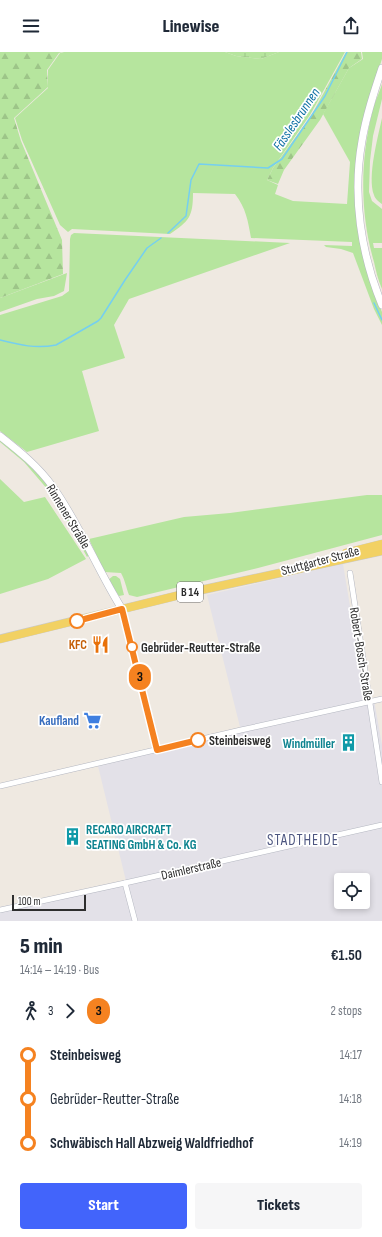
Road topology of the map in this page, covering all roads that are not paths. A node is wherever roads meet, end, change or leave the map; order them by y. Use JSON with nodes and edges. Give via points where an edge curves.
{"nodes":[{"id":1,"x":382,"y":68,"type":"edge"},
{"id":2,"x":382,"y":305,"type":"edge"},
{"id":3,"x":0,"y":436,"type":"edge"},
{"id":4,"x":382,"y":544,"type":"edge"},
{"id":5,"x":382,"y":551,"type":"edge"},
{"id":6,"x":350,"y":573,"type":"dead end"},
{"id":7,"x":259,"y":577,"type":"junction"},
{"id":8,"x":122,"y":609,"type":"junction"},
{"id":9,"x":0,"y":639,"type":"edge"},
{"id":10,"x":382,"y":699,"type":"edge"},
{"id":11,"x":370,"y":702,"type":"junction"},
{"id":12,"x":157,"y":750,"type":"junction"},
{"id":13,"x":382,"y":782,"type":"edge"},
{"id":14,"x":0,"y":786,"type":"edge"},
{"id":15,"x":382,"y":825,"type":"edge"},
{"id":16,"x":125,"y":883,"type":"junction"},
{"id":17,"x":0,"y":910,"type":"edge"},
{"id":18,"x":135,"y":921,"type":"edge"}],
"edges":[{"from":1,"to":2,"type":"main road","via":[[369,107],[362,141],[358,199],[367,262]]},
{"from":3,"to":8,"type":"main road","name":"Rinnener Sträßle","via":[[24,455],[52,485],[72,516]]},
{"from":4,"to":7,"type":"main road","name":"Stuttgarter Straße","number":"B 14"},
{"from":5,"to":7,"type":"main road","name":"Stuttgarter Straße","number":"B 14"},
{"from":6,"to":11,"type":"street","name":"Robert-Bosch-Straße"},
{"from":7,"to":8,"type":"main road","name":"Stuttgarter Straße","number":"B 14"},
{"from":8,"to":9,"type":"main road","name":"Stuttgarter Straße","number":"B 14"},
{"from":8,"to":12,"type":"street"},
{"from":10,"to":11,"type":"street"},
{"from":11,"to":12,"type":"street"},
{"from":11,"to":13,"type":"street","name":"Robert-Bosch-Straße"},
{"from":12,"to":14,"type":"street"},
{"from":15,"to":16,"type":"street","name":"Daimlerstraße"},
{"from":16,"to":17,"type":"street","name":"Daimlerstraße"},
{"from":16,"to":18,"type":"street"}]}
